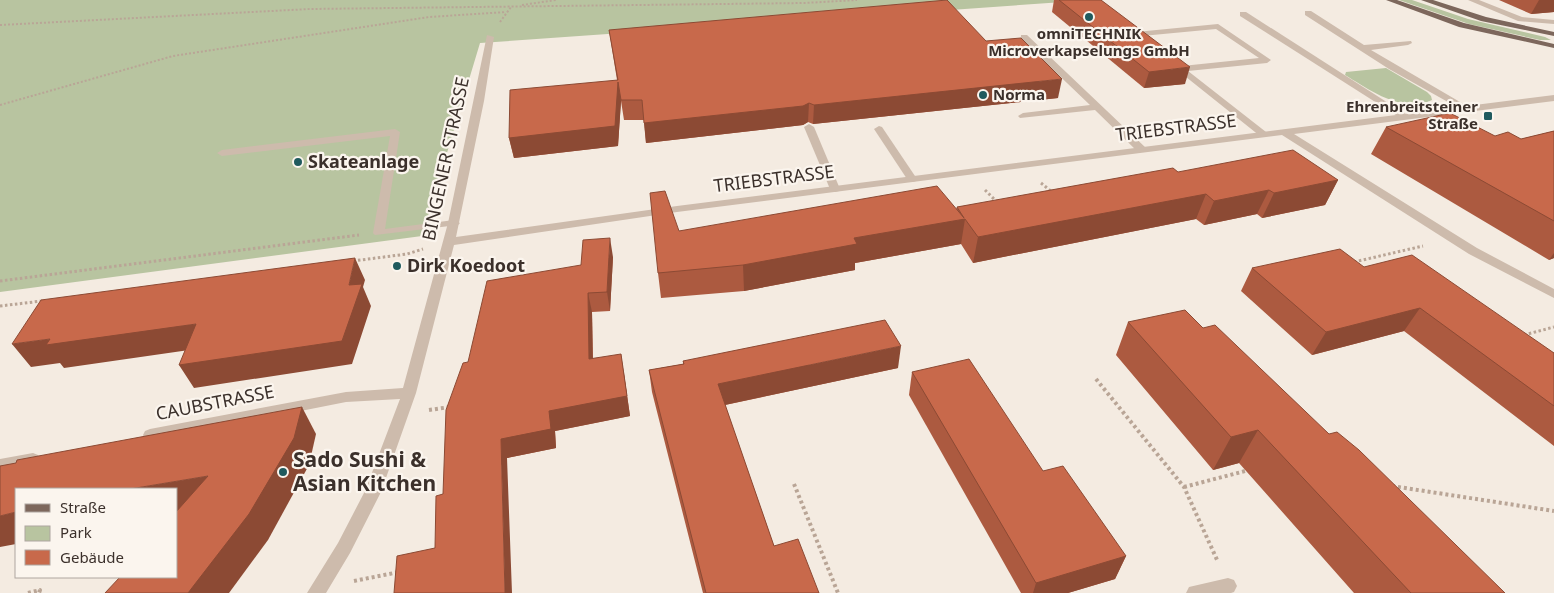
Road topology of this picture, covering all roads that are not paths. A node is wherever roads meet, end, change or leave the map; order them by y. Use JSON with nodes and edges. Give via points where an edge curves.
{"nodes":[{"id":1,"x":1390,"y":0,"type":"edge"},
{"id":2,"x":1425,"y":0,"type":"edge"},
{"id":3,"x":1472,"y":0,"type":"edge"},
{"id":4,"x":1308,"y":13,"type":"dead end"},
{"id":5,"x":1243,"y":14,"type":"dead end"},
{"id":6,"x":1538,"y":14,"type":"dead end"},
{"id":7,"x":1554,"y":21,"type":"edge"},
{"id":8,"x":1554,"y":34,"type":"edge"},
{"id":9,"x":490,"y":37,"type":"dead end"},
{"id":10,"x":1024,"y":37,"type":"dead end"},
{"id":11,"x":1408,"y":42,"type":"dead end"},
{"id":12,"x":1150,"y":46,"type":"edge"},
{"id":13,"x":1554,"y":46,"type":"edge"},
{"id":14,"x":1364,"y":48,"type":"junction"},
{"id":15,"x":1165,"y":57,"type":"edge"},
{"id":16,"x":1180,"y":69,"type":"junction"},
{"id":17,"x":1554,"y":98,"type":"edge"},
{"id":18,"x":1097,"y":107,"type":"junction"},
{"id":19,"x":1467,"y":110,"type":"junction"},
{"id":20,"x":1023,"y":116,"type":"dead end"},
{"id":21,"x":1405,"y":117,"type":"junction"},
{"id":22,"x":809,"y":127,"type":"dead end"},
{"id":23,"x":880,"y":129,"type":"dead end"},
{"id":24,"x":1284,"y":132,"type":"junction"},
{"id":25,"x":1263,"y":134,"type":"junction"},
{"id":26,"x":1142,"y":150,"type":"junction"},
{"id":27,"x":222,"y":153,"type":"dead end"},
{"id":28,"x":912,"y":180,"type":"junction"},
{"id":29,"x":835,"y":189,"type":"junction"},
{"id":30,"x":454,"y":223,"type":"junction"},
{"id":31,"x":448,"y":242,"type":"junction"},
{"id":32,"x":1554,"y":294,"type":"edge"},
{"id":33,"x":409,"y":393,"type":"junction"},
{"id":34,"x":134,"y":438,"type":"edge"},
{"id":35,"x":48,"y":456,"type":"edge"},
{"id":36,"x":0,"y":465,"type":"edge"},
{"id":37,"x":1228,"y":586,"type":"road end"},
{"id":38,"x":318,"y":591,"type":"edge"},
{"id":39,"x":1195,"y":593,"type":"edge"}],
"edges":[{"from":1,"to":13,"type":"main road","via":[[1462,25]]},
{"from":2,"to":8,"type":"main road","via":[[1484,19]]},
{"from":3,"to":7,"type":"street","via":[[1521,19]]},
{"from":4,"to":14,"type":"street"},
{"from":5,"to":21,"type":"street"},
{"from":6,"to":7,"type":"street"},
{"from":9,"to":30,"type":"street","name":"BINGENER STRASSE"},
{"from":10,"to":18,"type":"street"},
{"from":11,"to":14,"type":"street"},
{"from":12,"to":16,"type":"street","via":[[1136,34],[1218,26],[1267,60]]},
{"from":14,"to":19,"type":"street"},
{"from":15,"to":16,"type":"street"},
{"from":16,"to":25,"type":"street"},
{"from":17,"to":19,"type":"street","name":"TRIEBSTRASSE"},
{"from":18,"to":20,"type":"street"},
{"from":18,"to":26,"type":"street"},
{"from":19,"to":21,"type":"street","name":"TRIEBSTRASSE"},
{"from":21,"to":24,"type":"street","name":"TRIEBSTRASSE"},
{"from":22,"to":29,"type":"street"},
{"from":23,"to":28,"type":"street"},
{"from":24,"to":25,"type":"street","name":"TRIEBSTRASSE"},
{"from":24,"to":32,"type":"street","via":[[1473,251]]},
{"from":25,"to":26,"type":"street","name":"TRIEBSTRASSE"},
{"from":26,"to":28,"type":"street","name":"TRIEBSTRASSE"},
{"from":27,"to":30,"type":"street","via":[[395,132],[379,233]]},
{"from":28,"to":29,"type":"street","name":"TRIEBSTRASSE"},
{"from":29,"to":31,"type":"street","name":"TRIEBSTRASSE"},
{"from":30,"to":31,"type":"street","name":"BINGENER STRASSE"},
{"from":31,"to":33,"type":"street","name":"BINGENER STRASSE"},
{"from":33,"to":34,"type":"street","name":"CAUBSTRASSE","via":[[346,397]]},
{"from":33,"to":38,"type":"street","name":"BINGENER STRASSE","via":[[373,492]]},
{"from":35,"to":36,"type":"street"},
{"from":37,"to":39,"type":"street"}]}
